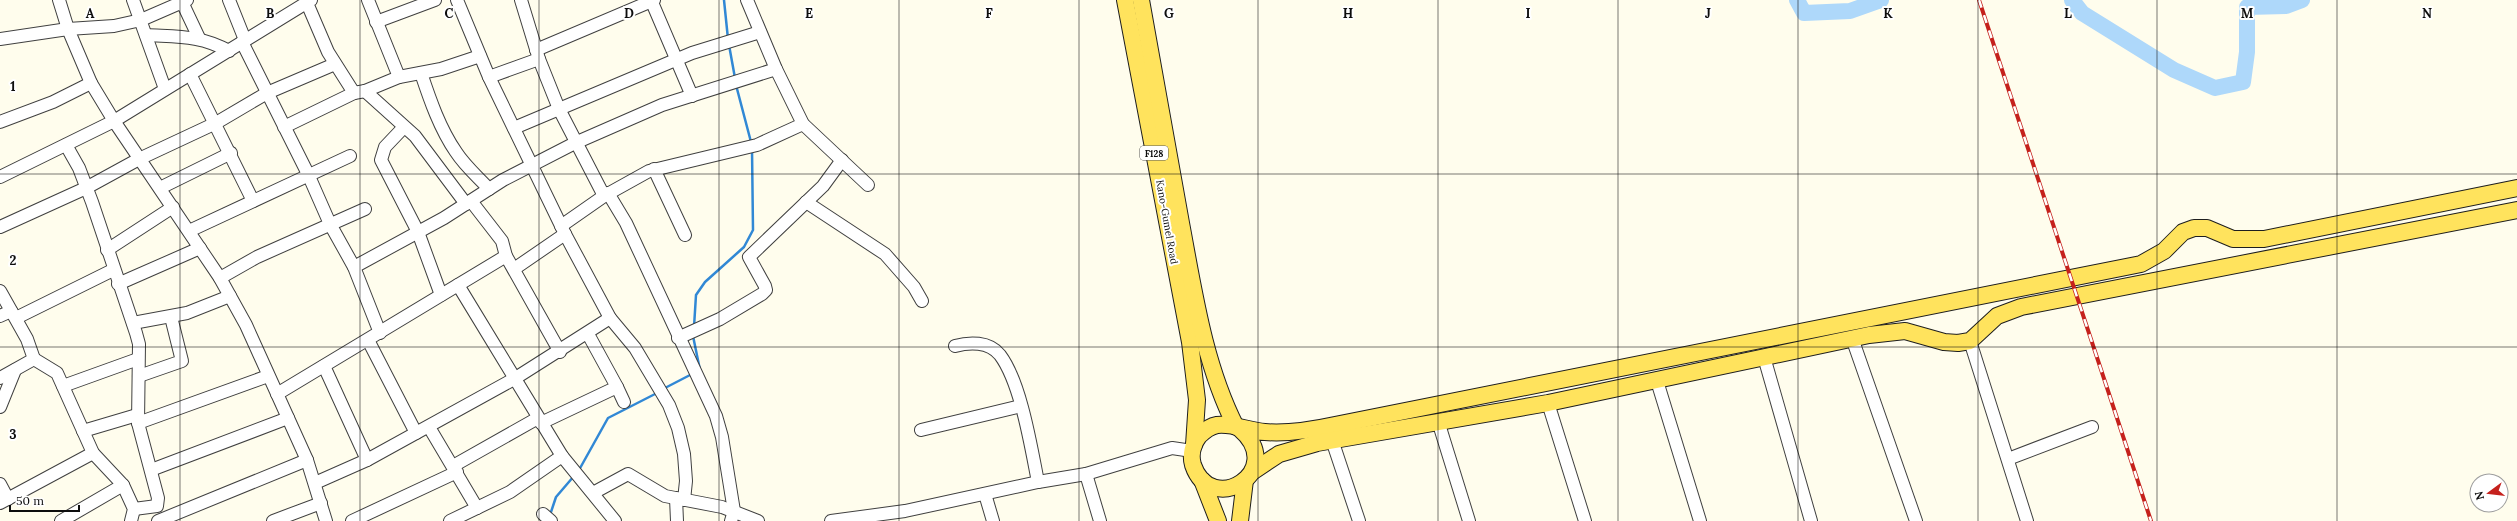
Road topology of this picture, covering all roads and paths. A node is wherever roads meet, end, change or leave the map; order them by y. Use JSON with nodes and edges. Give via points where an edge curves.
{"nodes":[{"id":1,"x":59,"y":0,"type":"edge"},
{"id":2,"x":133,"y":0,"type":"edge"},
{"id":3,"x":229,"y":0,"type":"edge"},
{"id":4,"x":368,"y":0,"type":"edge"},
{"id":5,"x":435,"y":0,"type":"edge"},
{"id":6,"x":457,"y":0,"type":"edge"},
{"id":7,"x":521,"y":0,"type":"edge"},
{"id":8,"x":652,"y":0,"type":"edge"},
{"id":9,"x":747,"y":0,"type":"edge"},
{"id":10,"x":1125,"y":0,"type":"edge"},
{"id":11,"x":1140,"y":0,"type":"edge"},
{"id":12,"x":184,"y":1,"type":"edge"},
{"id":13,"x":309,"y":1,"type":"edge"},
{"id":14,"x":141,"y":20,"type":"junction"},
{"id":15,"x":376,"y":22,"type":"junction"},
{"id":16,"x":68,"y":29,"type":"junction"},
{"id":17,"x":760,"y":32,"type":"junction"},
{"id":18,"x":1,"y":35,"type":"edge"},
{"id":19,"x":146,"y":35,"type":"junction"},
{"id":20,"x":199,"y":38,"type":"junction"},
{"id":21,"x":244,"y":41,"type":"junction"},
{"id":22,"x":229,"y":51,"type":"junction"},
{"id":23,"x":537,"y":54,"type":"junction"},
{"id":24,"x":480,"y":56,"type":"junction"},
{"id":25,"x":677,"y":60,"type":"junction"},
{"id":26,"x":335,"y":64,"type":"junction"},
{"id":27,"x":776,"y":69,"type":"junction"},
{"id":28,"x":421,"y":73,"type":"junction"},
{"id":29,"x":190,"y":74,"type":"junction"},
{"id":30,"x":399,"y":77,"type":"junction"},
{"id":31,"x":489,"y":77,"type":"junction"},
{"id":32,"x":91,"y":83,"type":"junction"},
{"id":33,"x":165,"y":89,"type":"junction"},
{"id":34,"x":359,"y":92,"type":"junction"},
{"id":35,"x":267,"y":93,"type":"junction"},
{"id":36,"x":692,"y":96,"type":"junction"},
{"id":37,"x":559,"y":109,"type":"junction"},
{"id":38,"x":114,"y":121,"type":"junction"},
{"id":39,"x":0,"y":122,"type":"edge"},
{"id":40,"x":216,"y":123,"type":"junction"},
{"id":41,"x":803,"y":124,"type":"junction"},
{"id":42,"x":404,"y":127,"type":"junction"},
{"id":43,"x":284,"y":128,"type":"junction"},
{"id":44,"x":514,"y":128,"type":"junction"},
{"id":45,"x":575,"y":143,"type":"junction"},
{"id":46,"x":66,"y":145,"type":"junction"},
{"id":47,"x":231,"y":153,"type":"junction"},
{"id":48,"x":350,"y":156,"type":"dead end"},
{"id":49,"x":139,"y":159,"type":"junction"},
{"id":50,"x":842,"y":160,"type":"junction"},
{"id":51,"x":531,"y":165,"type":"junction"},
{"id":52,"x":654,"y":169,"type":"junction"},
{"id":53,"x":308,"y":174,"type":"junction"},
{"id":54,"x":0,"y":177,"type":"edge"},
{"id":55,"x":868,"y":185,"type":"dead end"},
{"id":56,"x":86,"y":188,"type":"junction"},
{"id":57,"x":160,"y":188,"type":"junction"},
{"id":58,"x":2517,"y":188,"type":"edge"},
{"id":59,"x":489,"y":189,"type":"junction"},
{"id":60,"x":606,"y":195,"type":"junction"},
{"id":61,"x":253,"y":201,"type":"junction"},
{"id":62,"x":469,"y":202,"type":"junction"},
{"id":63,"x":806,"y":202,"type":"junction"},
{"id":64,"x":173,"y":207,"type":"junction"},
{"id":65,"x":365,"y":209,"type":"dead end"},
{"id":66,"x":2517,"y":210,"type":"edge"},
{"id":67,"x":330,"y":224,"type":"junction"},
{"id":68,"x":0,"y":228,"type":"edge"},
{"id":69,"x":563,"y":230,"type":"junction"},
{"id":70,"x":189,"y":231,"type":"junction"},
{"id":71,"x":418,"y":232,"type":"junction"},
{"id":72,"x":685,"y":235,"type":"dead end"},
{"id":73,"x":200,"y":248,"type":"junction"},
{"id":74,"x":107,"y":250,"type":"junction"},
{"id":75,"x":506,"y":256,"type":"junction"},
{"id":76,"x":354,"y":267,"type":"junction"},
{"id":77,"x":514,"y":269,"type":"junction"},
{"id":78,"x":113,"y":270,"type":"junction"},
{"id":79,"x":2077,"y":276,"type":"junction"},
{"id":80,"x":220,"y":278,"type":"junction"},
{"id":81,"x":118,"y":284,"type":"junction"},
{"id":82,"x":458,"y":285,"type":"junction"},
{"id":83,"x":0,"y":291,"type":"edge"},
{"id":84,"x":441,"y":295,"type":"junction"},
{"id":85,"x":2081,"y":295,"type":"junction"},
{"id":86,"x":230,"y":296,"type":"junction"},
{"id":87,"x":922,"y":301,"type":"dead end"},
{"id":88,"x":14,"y":315,"type":"junction"},
{"id":89,"x":0,"y":316,"type":"edge"},
{"id":90,"x":170,"y":317,"type":"junction"},
{"id":91,"x":610,"y":318,"type":"junction"},
{"id":92,"x":133,"y":323,"type":"junction"},
{"id":93,"x":380,"y":333,"type":"junction"},
{"id":94,"x":588,"y":334,"type":"junction"},
{"id":95,"x":687,"y":334,"type":"junction"},
{"id":96,"x":1852,"y":338,"type":"junction"},
{"id":97,"x":368,"y":340,"type":"junction"},
{"id":98,"x":1970,"y":341,"type":"junction"},
{"id":99,"x":955,"y":346,"type":"dead end"},
{"id":100,"x":560,"y":352,"type":"junction"},
{"id":101,"x":1764,"y":358,"type":"junction"},
{"id":102,"x":34,"y":359,"type":"junction"},
{"id":103,"x":138,"y":359,"type":"junction"},
{"id":104,"x":324,"y":366,"type":"junction"},
{"id":105,"x":15,"y":370,"type":"junction"},
{"id":106,"x":139,"y":376,"type":"junction"},
{"id":107,"x":268,"y":376,"type":"junction"},
{"id":108,"x":0,"y":378,"type":"edge"},
{"id":109,"x":514,"y":380,"type":"junction"},
{"id":110,"x":1657,"y":381,"type":"junction"},
{"id":111,"x":63,"y":386,"type":"junction"},
{"id":112,"x":616,"y":387,"type":"junction"},
{"id":113,"x":277,"y":394,"type":"junction"},
{"id":114,"x":624,"y":402,"type":"dead end"},
{"id":115,"x":1548,"y":403,"type":"junction"},
{"id":116,"x":1020,"y":406,"type":"junction"},
{"id":117,"x":0,"y":407,"type":"edge"},
{"id":118,"x":288,"y":418,"type":"junction"},
{"id":119,"x":138,"y":419,"type":"junction"},
{"id":120,"x":540,"y":420,"type":"junction"},
{"id":121,"x":1438,"y":421,"type":"junction"},
{"id":122,"x":429,"y":426,"type":"junction"},
{"id":123,"x":2092,"y":427,"type":"dead end"},
{"id":124,"x":1238,"y":428,"type":"junction"},
{"id":125,"x":921,"y":430,"type":"dead end"},
{"id":126,"x":83,"y":431,"type":"junction"},
{"id":127,"x":416,"y":433,"type":"junction"},
{"id":128,"x":1332,"y":440,"type":"junction"},
{"id":129,"x":1193,"y":448,"type":"junction"},
{"id":130,"x":93,"y":453,"type":"junction"},
{"id":131,"x":562,"y":456,"type":"junction"},
{"id":132,"x":2008,"y":459,"type":"junction"},
{"id":133,"x":307,"y":460,"type":"junction"},
{"id":134,"x":367,"y":460,"type":"junction"},
{"id":135,"x":455,"y":469,"type":"junction"},
{"id":136,"x":151,"y":470,"type":"junction"},
{"id":137,"x":1086,"y":474,"type":"junction"},
{"id":138,"x":1248,"y":476,"type":"junction"},
{"id":139,"x":1202,"y":480,"type":"junction"},
{"id":140,"x":1038,"y":482,"type":"junction"},
{"id":141,"x":315,"y":483,"type":"junction"},
{"id":142,"x":0,"y":484,"type":"edge"},
{"id":143,"x":123,"y":485,"type":"junction"},
{"id":144,"x":593,"y":493,"type":"junction"},
{"id":145,"x":985,"y":494,"type":"junction"},
{"id":146,"x":680,"y":499,"type":"junction"},
{"id":147,"x":4,"y":501,"type":"edge"},
{"id":148,"x":321,"y":503,"type":"junction"},
{"id":149,"x":477,"y":508,"type":"junction"},
{"id":150,"x":132,"y":515,"type":"edge"},
{"id":151,"x":732,"y":516,"type":"edge"},
{"id":152,"x":61,"y":521,"type":"edge"},
{"id":153,"x":158,"y":521,"type":"edge"},
{"id":154,"x":273,"y":521,"type":"edge"},
{"id":155,"x":326,"y":521,"type":"edge"},
{"id":156,"x":352,"y":521,"type":"edge"},
{"id":157,"x":450,"y":521,"type":"edge"},
{"id":158,"x":615,"y":521,"type":"edge"},
{"id":159,"x":677,"y":521,"type":"edge"},
{"id":160,"x":758,"y":521,"type":"edge"},
{"id":161,"x":830,"y":521,"type":"edge"},
{"id":162,"x":993,"y":521,"type":"edge"},
{"id":163,"x":1100,"y":521,"type":"edge"},
{"id":164,"x":1218,"y":521,"type":"edge"},
{"id":165,"x":1240,"y":521,"type":"edge"},
{"id":166,"x":1359,"y":521,"type":"edge"},
{"id":167,"x":1469,"y":521,"type":"edge"},
{"id":168,"x":1585,"y":521,"type":"edge"},
{"id":169,"x":1700,"y":521,"type":"edge"},
{"id":170,"x":1811,"y":521,"type":"edge"},
{"id":171,"x":1916,"y":521,"type":"edge"},
{"id":172,"x":2027,"y":521,"type":"edge"}],
"edges":[{"from":1,"to":16,"type":"street"},
{"from":2,"to":14,"type":"street"},
{"from":3,"to":21,"type":"street"},
{"from":4,"to":15,"type":"street"},
{"from":5,"to":15,"type":"street"},
{"from":6,"to":24,"type":"street"},
{"from":7,"to":23,"type":"street"},
{"from":8,"to":23,"type":"street"},
{"from":8,"to":25,"type":"street"},
{"from":9,"to":17,"type":"street"},
{"from":10,"to":129,"type":"main road","name":"Kano-Gumel Road","number":"F128","via":[[1192,357],[1197,400]]},
{"from":11,"to":124,"type":"main road","name":"Kano-Gumel Road","number":"F128","via":[[1197,303],[1216,382]]},
{"from":12,"to":14,"type":"street"},
{"from":12,"to":20,"type":"street"},
{"from":13,"to":21,"type":"street"},
{"from":13,"to":26,"type":"street"},
{"from":14,"to":16,"type":"street","via":[[114,26]]},
{"from":14,"to":19,"type":"street"},
{"from":15,"to":30,"type":"street"},
{"from":16,"to":18,"type":"street"},
{"from":16,"to":32,"type":"street"},
{"from":17,"to":25,"type":"street"},
{"from":17,"to":27,"type":"street"},
{"from":19,"to":20,"type":"street"},
{"from":19,"to":33,"type":"street"},
{"from":20,"to":22,"type":"street"},
{"from":21,"to":22,"type":"street"},
{"from":21,"to":35,"type":"street"},
{"from":22,"to":29,"type":"street"},
{"from":23,"to":31,"type":"street"},
{"from":23,"to":37,"type":"street"},
{"from":24,"to":28,"type":"street"},
{"from":24,"to":31,"type":"street"},
{"from":25,"to":36,"type":"street"},
{"from":25,"to":37,"type":"street"},
{"from":26,"to":34,"type":"street"},
{"from":26,"to":35,"type":"street"},
{"from":27,"to":36,"type":"street"},
{"from":27,"to":41,"type":"street"},
{"from":28,"to":30,"type":"street"},
{"from":28,"to":59,"type":"street","via":[[429,98],[450,143]]},
{"from":29,"to":33,"type":"street"},
{"from":29,"to":40,"type":"street"},
{"from":30,"to":34,"type":"street"},
{"from":31,"to":44,"type":"street"},
{"from":32,"to":38,"type":"street"},
{"from":32,"to":39,"type":"street","via":[[53,102]]},
{"from":33,"to":38,"type":"street"},
{"from":34,"to":42,"type":"street"},
{"from":34,"to":43,"type":"street"},
{"from":35,"to":40,"type":"street"},
{"from":35,"to":43,"type":"street"},
{"from":36,"to":45,"type":"street","via":[[662,105]]},
{"from":37,"to":44,"type":"street"},
{"from":37,"to":45,"type":"street"},
{"from":38,"to":46,"type":"street"},
{"from":38,"to":49,"type":"street"},
{"from":40,"to":47,"type":"street"},
{"from":40,"to":49,"type":"street"},
{"from":41,"to":50,"type":"street"},
{"from":41,"to":52,"type":"street","via":[[754,146]]},
{"from":42,"to":62,"type":"street","via":[[427,149]]},
{"from":42,"to":71,"type":"street","via":[[380,158]]},
{"from":43,"to":53,"type":"street"},
{"from":44,"to":51,"type":"street"},
{"from":45,"to":51,"type":"street"},
{"from":45,"to":60,"type":"street"},
{"from":46,"to":54,"type":"street"},
{"from":46,"to":56,"type":"street"},
{"from":47,"to":57,"type":"street"},
{"from":47,"to":61,"type":"street"},
{"from":48,"to":53,"type":"street"},
{"from":49,"to":56,"type":"street"},
{"from":49,"to":57,"type":"street"},
{"from":50,"to":55,"type":"street"},
{"from":50,"to":63,"type":"street"},
{"from":51,"to":59,"type":"street"},
{"from":51,"to":69,"type":"street"},
{"from":52,"to":60,"type":"street"},
{"from":52,"to":72,"type":"street"},
{"from":53,"to":61,"type":"street"},
{"from":53,"to":67,"type":"street"},
{"from":56,"to":68,"type":"street"},
{"from":56,"to":74,"type":"street"},
{"from":57,"to":64,"type":"street"},
{"from":58,"to":79,"type":"main road","via":[[2264,239],[2233,239],[2207,228],[2194,228],[2183,232],[2164,251],[2141,264]]},
{"from":59,"to":62,"type":"street"},
{"from":60,"to":69,"type":"street"},
{"from":60,"to":95,"type":"street","via":[[626,223]]},
{"from":61,"to":70,"type":"street"},
{"from":62,"to":71,"type":"street"},
{"from":62,"to":75,"type":"street","via":[[502,241]]},
{"from":63,"to":87,"type":"street","via":[[885,254],[910,282]]},
{"from":63,"to":95,"type":"street","via":[[749,257],[766,290]]},
{"from":64,"to":70,"type":"street"},
{"from":64,"to":74,"type":"street"},
{"from":65,"to":67,"type":"street"},
{"from":66,"to":85,"type":"main road"},
{"from":67,"to":76,"type":"street"},
{"from":67,"to":80,"type":"street","via":[[257,257]]},
{"from":69,"to":77,"type":"street"},
{"from":69,"to":91,"type":"street"},
{"from":70,"to":73,"type":"street"},
{"from":71,"to":76,"type":"street"},
{"from":71,"to":84,"type":"street"},
{"from":73,"to":80,"type":"street"},
{"from":73,"to":81,"type":"street"},
{"from":74,"to":78,"type":"street"},
{"from":75,"to":77,"type":"street"},
{"from":75,"to":82,"type":"street"},
{"from":76,"to":93,"type":"street"},
{"from":77,"to":100,"type":"street"},
{"from":78,"to":81,"type":"street"},
{"from":78,"to":88,"type":"street"},
{"from":79,"to":85,"type":"main road"},
{"from":79,"to":124,"type":"main road","via":[[1335,426],[1283,433]]},
{"from":80,"to":86,"type":"street"},
{"from":81,"to":92,"type":"street"},
{"from":82,"to":84,"type":"street"},
{"from":82,"to":109,"type":"street"},
{"from":83,"to":88,"type":"street"},
{"from":84,"to":93,"type":"street"},
{"from":85,"to":98,"type":"main road","via":[[2008,311],[1997,316]]},
{"from":86,"to":90,"type":"street","via":[[200,309]]},
{"from":86,"to":107,"type":"street","via":[[246,325]]},
{"from":88,"to":89,"type":"street"},
{"from":88,"to":102,"type":"street"},
{"from":90,"to":92,"type":"street"},
{"from":90,"to":106,"type":"street","via":[[182,361]]},
{"from":91,"to":94,"type":"street"},
{"from":91,"to":146,"type":"street","via":[[635,348],[669,405],[678,428],[684,454],[686,481]]},
{"from":92,"to":103,"type":"street","via":[[139,344]]},
{"from":93,"to":97,"type":"street"},
{"from":94,"to":100,"type":"street"},
{"from":94,"to":112,"type":"street"},
{"from":95,"to":151,"type":"street","via":[[693,368],[709,397],[718,423]]},
{"from":96,"to":98,"type":"main road","via":[[1905,331],[1944,342]]},
{"from":96,"to":101,"type":"main road"},
{"from":96,"to":171,"type":"street"},
{"from":97,"to":104,"type":"street"},
{"from":97,"to":127,"type":"street"},
{"from":98,"to":132,"type":"street"},
{"from":99,"to":116,"type":"street","via":[[967,343],[983,344],[1000,354],[1013,382]]},
{"from":100,"to":109,"type":"street"},
{"from":101,"to":110,"type":"main road"},
{"from":101,"to":170,"type":"street"},
{"from":102,"to":105,"type":"street"},
{"from":102,"to":111,"type":"street","via":[[57,372]]},
{"from":103,"to":106,"type":"street"},
{"from":103,"to":111,"type":"street"},
{"from":104,"to":113,"type":"street"},
{"from":104,"to":134,"type":"street"},
{"from":105,"to":108,"type":"street"},
{"from":105,"to":117,"type":"street"},
{"from":106,"to":119,"type":"street"},
{"from":107,"to":113,"type":"street"},
{"from":107,"to":119,"type":"street"},
{"from":109,"to":120,"type":"street"},
{"from":109,"to":122,"type":"street"},
{"from":110,"to":115,"type":"main road"},
{"from":110,"to":169,"type":"street"},
{"from":111,"to":126,"type":"street"},
{"from":112,"to":114,"type":"street"},
{"from":112,"to":120,"type":"street"},
{"from":113,"to":118,"type":"street"},
{"from":115,"to":121,"type":"main road"},
{"from":115,"to":168,"type":"street"},
{"from":116,"to":125,"type":"street"},
{"from":116,"to":140,"type":"street"},
{"from":118,"to":133,"type":"street"},
{"from":118,"to":136,"type":"street"},
{"from":119,"to":126,"type":"street"},
{"from":119,"to":136,"type":"street"},
{"from":120,"to":131,"type":"street"},
{"from":120,"to":135,"type":"street"},
{"from":121,"to":128,"type":"main road"},
{"from":121,"to":167,"type":"street"},
{"from":122,"to":127,"type":"street"},
{"from":122,"to":135,"type":"street"},
{"from":123,"to":132,"type":"street"},
{"from":124,"to":129,"type":"main road","via":[[1221,425],[1206,429]]},
{"from":124,"to":138,"type":"main road","number":"F128","via":[[1249,437],[1254,448],[1255,460]]},
{"from":126,"to":130,"type":"street"},
{"from":127,"to":134,"type":"street"},
{"from":128,"to":138,"type":"main road","via":[[1278,454]]},
{"from":128,"to":166,"type":"street"},
{"from":129,"to":137,"type":"street","via":[[1172,448]]},
{"from":129,"to":139,"type":"main road","number":"F128","via":[[1196,472]]},
{"from":130,"to":143,"type":"street"},
{"from":130,"to":147,"type":"street"},
{"from":131,"to":144,"type":"street"},
{"from":131,"to":149,"type":"street","via":[[510,492]]},
{"from":132,"to":172,"type":"street"},
{"from":133,"to":141,"type":"street"},
{"from":133,"to":153,"type":"street"},
{"from":134,"to":141,"type":"street"},
{"from":135,"to":149,"type":"street"},
{"from":135,"to":156,"type":"street"},
{"from":136,"to":150,"type":"street","via":[[158,498],[157,506]]},
{"from":137,"to":140,"type":"street"},
{"from":137,"to":163,"type":"street"},
{"from":138,"to":139,"type":"main road","via":[[1237,486],[1219,488]]},
{"from":138,"to":165,"type":"main road","number":"F128"},
{"from":139,"to":164,"type":"main road","number":"F128"},
{"from":140,"to":145,"type":"street"},
{"from":141,"to":148,"type":"street"},
{"from":142,"to":147,"type":"street"},
{"from":143,"to":150,"type":"street"},
{"from":143,"to":152,"type":"street"},
{"from":144,"to":146,"type":"street","via":[[628,474],[658,493]]},
{"from":144,"to":158,"type":"street"},
{"from":145,"to":161,"type":"street","via":[[905,511]]},
{"from":145,"to":162,"type":"street"},
{"from":146,"to":151,"type":"street"},
{"from":146,"to":159,"type":"street"},
{"from":148,"to":154,"type":"street"},
{"from":148,"to":155,"type":"street"},
{"from":149,"to":157,"type":"street"},
{"from":151,"to":160,"type":"street"}]}
